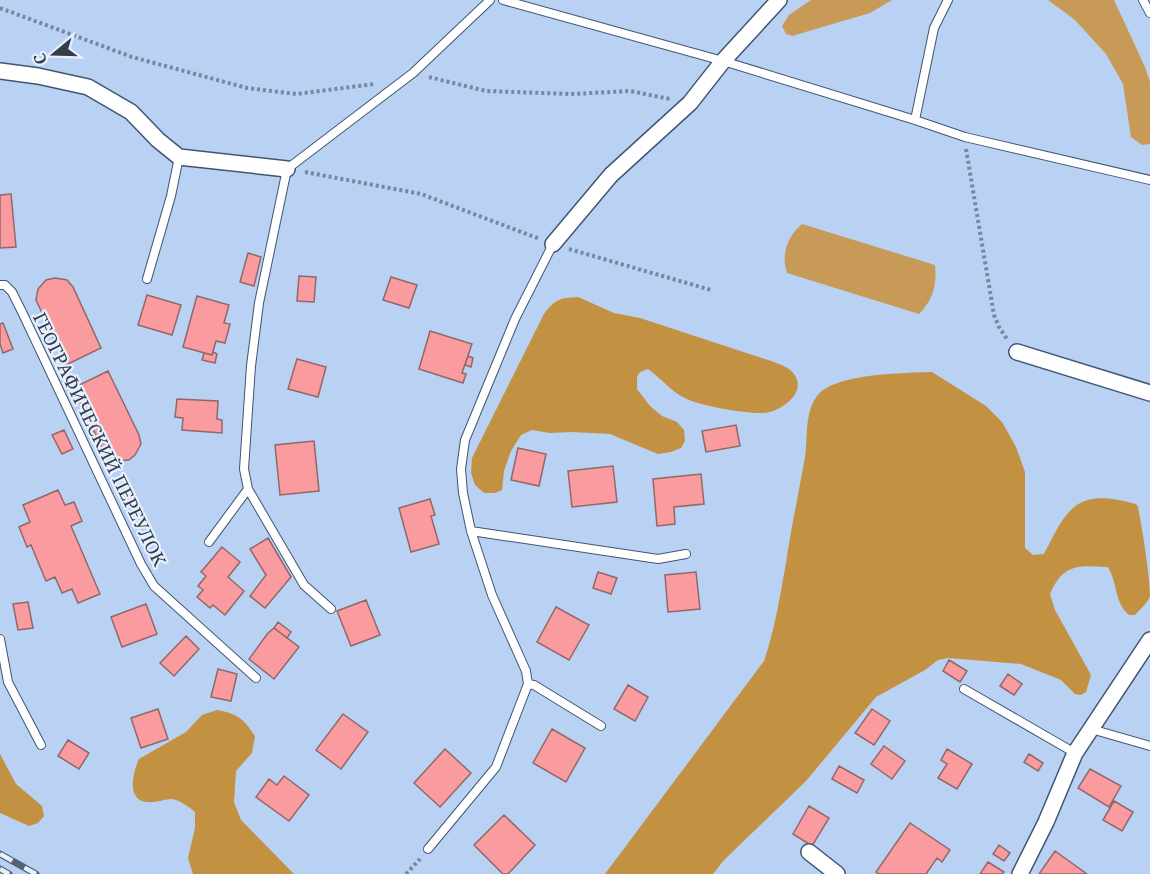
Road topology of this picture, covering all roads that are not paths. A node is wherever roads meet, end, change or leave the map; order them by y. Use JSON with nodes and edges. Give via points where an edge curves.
{"nodes":[{"id":1,"x":490,"y":0,"type":"edge"},
{"id":2,"x":503,"y":0,"type":"edge"},
{"id":3,"x":779,"y":0,"type":"edge"},
{"id":4,"x":948,"y":0,"type":"edge"},
{"id":5,"x":1143,"y":0,"type":"edge"},
{"id":6,"x":1150,"y":13,"type":"edge"},
{"id":7,"x":723,"y":61,"type":"junction"},
{"id":8,"x":0,"y":71,"type":"edge"},
{"id":9,"x":915,"y":120,"type":"junction"},
{"id":10,"x":179,"y":157,"type":"junction"},
{"id":11,"x":287,"y":169,"type":"junction"},
{"id":12,"x":1150,"y":180,"type":"edge"},
{"id":13,"x":553,"y":244,"type":"joint"},
{"id":14,"x":147,"y":279,"type":"dead end"},
{"id":15,"x":0,"y":285,"type":"edge"},
{"id":16,"x":1017,"y":352,"type":"road end"},
{"id":17,"x":1150,"y":393,"type":"edge"},
{"id":18,"x":248,"y":489,"type":"junction"},
{"id":19,"x":471,"y":531,"type":"junction"},
{"id":20,"x":209,"y":542,"type":"dead end"},
{"id":21,"x":686,"y":554,"type":"dead end"},
{"id":22,"x":331,"y":609,"type":"dead end"},
{"id":23,"x":0,"y":639,"type":"edge"},
{"id":24,"x":1150,"y":640,"type":"edge"},
{"id":25,"x":256,"y":678,"type":"dead end"},
{"id":26,"x":528,"y":684,"type":"junction"},
{"id":27,"x":964,"y":689,"type":"dead end"},
{"id":28,"x":601,"y":726,"type":"dead end"},
{"id":29,"x":1091,"y":729,"type":"junction"},
{"id":30,"x":41,"y":745,"type":"dead end"},
{"id":31,"x":1150,"y":746,"type":"edge"},
{"id":32,"x":1075,"y":753,"type":"junction"},
{"id":33,"x":428,"y":849,"type":"road end"},
{"id":34,"x":809,"y":852,"type":"dead end"},
{"id":35,"x":837,"y":874,"type":"edge"},
{"id":36,"x":1020,"y":874,"type":"edge"}],
"edges":[{"from":1,"to":11,"type":"lane","via":[[413,73]]},
{"from":2,"to":7,"type":"lane"},
{"from":3,"to":7,"type":"street"},
{"from":4,"to":9,"type":"lane","via":[[933,28]]},
{"from":5,"to":6,"type":"lane"},
{"from":7,"to":9,"type":"lane"},
{"from":7,"to":13,"type":"street","via":[[690,103],[611,175]]},
{"from":8,"to":10,"type":"street","via":[[88,87],[131,112]]},
{"from":9,"to":12,"type":"lane","via":[[964,137]]},
{"from":10,"to":11,"type":"street"},
{"from":10,"to":14,"type":"lane"},
{"from":11,"to":18,"type":"lane","via":[[250,366],[244,469]]},
{"from":13,"to":19,"type":"lane","via":[[515,319],[465,440],[461,469]]},
{"from":15,"to":25,"type":"lane","name":"ГЕОГРАФИЧЕСКИЙ ПЕРЕУЛОК","via":[[5,285],[16,300],[154,586]]},
{"from":16,"to":17,"type":"street"},
{"from":18,"to":20,"type":"lane"},
{"from":18,"to":22,"type":"lane","via":[[304,585]]},
{"from":19,"to":21,"type":"lane","via":[[658,559]]},
{"from":19,"to":26,"type":"lane","via":[[492,595],[526,670]]},
{"from":23,"to":30,"type":"lane","via":[[8,682]]},
{"from":24,"to":29,"type":"street"},
{"from":26,"to":28,"type":"lane"},
{"from":26,"to":33,"type":"lane","via":[[496,767]]},
{"from":27,"to":32,"type":"lane"},
{"from":29,"to":31,"type":"lane"},
{"from":29,"to":32,"type":"street"},
{"from":32,"to":36,"type":"street"},
{"from":34,"to":35,"type":"street"}]}
